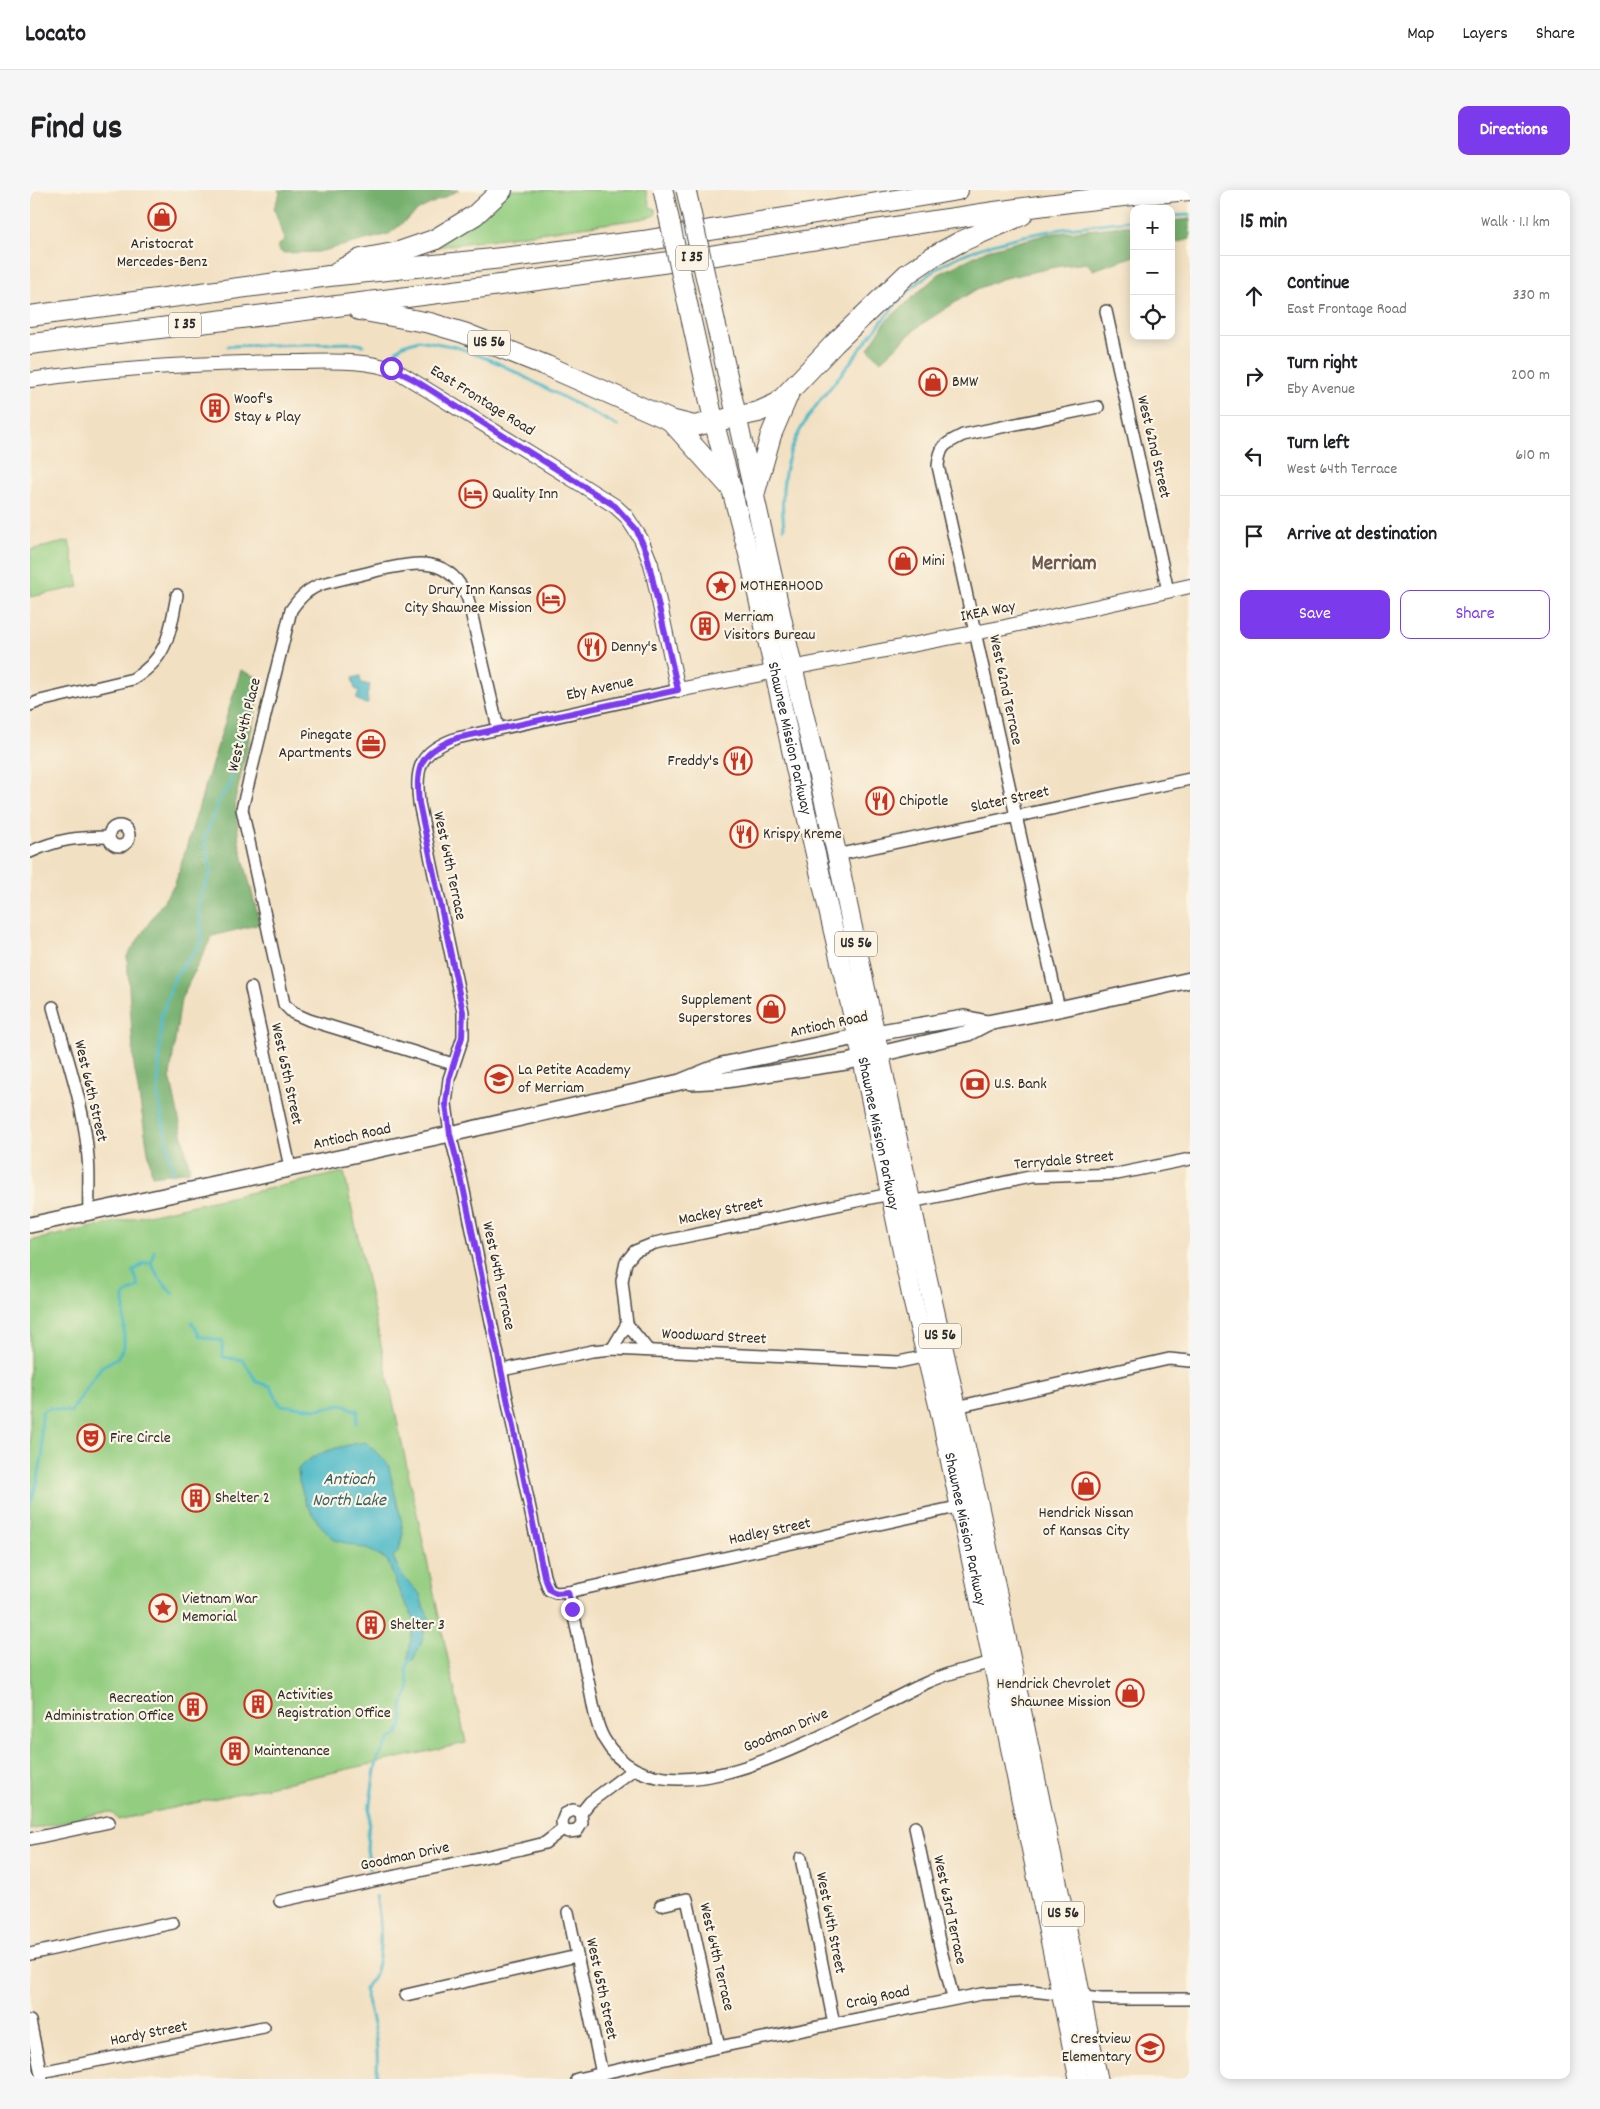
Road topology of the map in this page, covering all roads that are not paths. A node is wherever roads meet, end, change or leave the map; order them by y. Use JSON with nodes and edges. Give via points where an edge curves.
{"nodes":[{"id":1,"x":502,"y":190,"type":"edge"},
{"id":2,"x":663,"y":190,"type":"edge"},
{"id":3,"x":686,"y":190,"type":"edge"},
{"id":4,"x":958,"y":190,"type":"edge"},
{"id":5,"x":1190,"y":190,"type":"edge"},
{"id":6,"x":1043,"y":205,"type":"junction"},
{"id":7,"x":329,"y":276,"type":"junction"},
{"id":8,"x":339,"y":306,"type":"junction"},
{"id":9,"x":1106,"y":311,"type":"dead end"},
{"id":10,"x":30,"y":316,"type":"edge"},
{"id":11,"x":30,"y":344,"type":"edge"},
{"id":12,"x":30,"y":380,"type":"edge"},
{"id":13,"x":790,"y":391,"type":"junction"},
{"id":14,"x":1098,"y":407,"type":"dead end"},
{"id":15,"x":736,"y":417,"type":"junction"},
{"id":16,"x":670,"y":420,"type":"junction"},
{"id":17,"x":714,"y":422,"type":"junction"},
{"id":18,"x":732,"y":490,"type":"junction"},
{"id":19,"x":754,"y":495,"type":"junction"},
{"id":20,"x":1190,"y":586,"type":"edge"},
{"id":21,"x":1168,"y":591,"type":"junction"},
{"id":22,"x":177,"y":595,"type":"dead end"},
{"id":23,"x":976,"y":632,"type":"junction"},
{"id":24,"x":784,"y":671,"type":"junction"},
{"id":25,"x":678,"y":690,"type":"junction"},
{"id":26,"x":30,"y":705,"type":"edge"},
{"id":27,"x":498,"y":728,"type":"junction"},
{"id":28,"x":423,"y":761,"type":"joint"},
{"id":29,"x":1190,"y":778,"type":"edge"},
{"id":30,"x":803,"y":800,"type":"junction"},
{"id":31,"x":1016,"y":815,"type":"junction"},
{"id":32,"x":108,"y":837,"type":"dead end"},
{"id":33,"x":30,"y":852,"type":"edge"},
{"id":34,"x":837,"y":855,"type":"junction"},
{"id":35,"x":1190,"y":980,"type":"edge"},
{"id":36,"x":251,"y":988,"type":"dead end"},
{"id":37,"x":53,"y":1007,"type":"dead end"},
{"id":38,"x":1059,"y":1009,"type":"junction"},
{"id":39,"x":987,"y":1023,"type":"junction"},
{"id":40,"x":866,"y":1035,"type":"junction"},
{"id":41,"x":871,"y":1055,"type":"junction"},
{"id":42,"x":452,"y":1064,"type":"junction"},
{"id":43,"x":680,"y":1082,"type":"junction"},
{"id":44,"x":450,"y":1134,"type":"junction"},
{"id":45,"x":1190,"y":1159,"type":"edge"},
{"id":46,"x":290,"y":1167,"type":"junction"},
{"id":47,"x":890,"y":1194,"type":"junction"},
{"id":48,"x":911,"y":1202,"type":"junction"},
{"id":49,"x":89,"y":1212,"type":"junction"},
{"id":50,"x":30,"y":1225,"type":"edge"},
{"id":51,"x":627,"y":1324,"type":"junction"},
{"id":52,"x":612,"y":1349,"type":"junction"},
{"id":53,"x":648,"y":1350,"type":"junction"},
{"id":54,"x":926,"y":1356,"type":"junction"},
{"id":55,"x":1190,"y":1360,"type":"edge"},
{"id":56,"x":502,"y":1370,"type":"junction"},
{"id":57,"x":948,"y":1409,"type":"junction"},
{"id":58,"x":969,"y":1504,"type":"junction"},
{"id":59,"x":568,"y":1592,"type":"junction"},
{"id":60,"x":1002,"y":1661,"type":"junction"},
{"id":61,"x":634,"y":1769,"type":"junction"},
{"id":62,"x":109,"y":1822,"type":"dead end"},
{"id":63,"x":915,"y":1827,"type":"dead end"},
{"id":64,"x":30,"y":1839,"type":"edge"},
{"id":65,"x":801,"y":1858,"type":"dead end"},
{"id":66,"x":280,"y":1901,"type":"dead end"},
{"id":67,"x":660,"y":1904,"type":"dead end"},
{"id":68,"x":568,"y":1912,"type":"dead end"},
{"id":69,"x":173,"y":1923,"type":"dead end"},
{"id":70,"x":30,"y":1954,"type":"edge"},
{"id":71,"x":577,"y":1956,"type":"junction"},
{"id":72,"x":1061,"y":1993,"type":"junction"},
{"id":73,"x":406,"y":1995,"type":"dead end"},
{"id":74,"x":1081,"y":1996,"type":"junction"},
{"id":75,"x":953,"y":1998,"type":"junction"},
{"id":76,"x":1190,"y":1999,"type":"edge"},
{"id":77,"x":30,"y":2021,"type":"edge"},
{"id":78,"x":834,"y":2024,"type":"junction"},
{"id":79,"x":264,"y":2027,"type":"dead end"},
{"id":80,"x":719,"y":2047,"type":"junction"},
{"id":81,"x":602,"y":2074,"type":"junction"},
{"id":82,"x":41,"y":2076,"type":"edge"},
{"id":83,"x":577,"y":2079,"type":"edge"},
{"id":84,"x":1079,"y":2079,"type":"edge"},
{"id":85,"x":1098,"y":2079,"type":"edge"}],
"edges":[{"from":1,"to":7,"type":"highway","via":[[474,215],[434,240],[399,252],[361,259]]},
{"from":2,"to":17,"type":"highway","name":"Shawnee Mission Parkway","bridge":true},
{"from":3,"to":15,"type":"highway","name":"Shawnee Mission Parkway","number":"US 56","bridge":true},
{"from":4,"to":7,"type":"highway","number":"I 35","via":[[644,241]]},
{"from":5,"to":6,"type":"highway","number":"I 35"},
{"from":6,"to":8,"type":"highway","number":"I 35","via":[[613,270]]},
{"from":6,"to":13,"type":"highway","via":[[960,242],[907,274]]},
{"from":7,"to":10,"type":"highway","number":"I 35"},
{"from":8,"to":11,"type":"highway","number":"I 35"},
{"from":8,"to":16,"type":"highway","number":"US 56","via":[[430,323],[464,333]]},
{"from":9,"to":21,"type":"street","name":"West 62nd Street"},
{"from":12,"to":25,"type":"street","name":"East Frontage Road","via":[[136,368],[274,363],[359,363],[397,371],[615,506],[626,516],[651,564]]},
{"from":13,"to":15,"type":"highway","via":[[768,409]]},
{"from":13,"to":19,"type":"highway","via":[[771,435]]},
{"from":14,"to":23,"type":"street","name":"West 62nd Terrace","via":[[963,435],[944,444],[939,453],[938,466]]},
{"from":15,"to":17,"type":"highway"},
{"from":15,"to":19,"type":"highway","name":"Shawnee Mission Parkway","number":"US 56"},
{"from":16,"to":17,"type":"highway","via":[[694,426]]},
{"from":16,"to":18,"type":"highway","number":"US 56"},
{"from":17,"to":18,"type":"highway","name":"Shawnee Mission Parkway"},
{"from":18,"to":24,"type":"highway","name":"Shawnee Mission Parkway","number":"US 56"},
{"from":19,"to":24,"type":"highway","name":"Shawnee Mission Parkway","number":"US 56"},
{"from":20,"to":21,"type":"street","name":"IKEA Way"},
{"from":21,"to":23,"type":"street","name":"IKEA Way"},
{"from":22,"to":26,"type":"street","via":[[164,649],[146,671],[133,679]]},
{"from":23,"to":24,"type":"street","name":"IKEA Way"},
{"from":23,"to":31,"type":"street","name":"West 62nd Terrace"},
{"from":24,"to":25,"type":"street","name":"Eby Avenue"},
{"from":24,"to":30,"type":"highway","name":"Shawnee Mission Parkway","number":"US 56"},
{"from":24,"to":34,"type":"highway","name":"Shawnee Mission Parkway","number":"US 56"},
{"from":25,"to":27,"type":"street","name":"Eby Avenue"},
{"from":27,"to":28,"type":"street","name":"Eby Avenue","via":[[436,746]]},
{"from":27,"to":42,"type":"street","name":"West 64th Place","via":[[468,599],[460,582],[449,572],[436,566],[412,563],[322,584],[300,597],[292,610],[242,809],[284,1004],[293,1013],[309,1020]]},
{"from":28,"to":42,"type":"street","name":"West 64th Terrace","via":[[417,774],[419,803],[463,1012],[462,1037]]},
{"from":29,"to":31,"type":"street","name":"Slater Street"},
{"from":30,"to":34,"type":"highway","via":[[828,849]]},
{"from":30,"to":40,"type":"highway","name":"Shawnee Mission Parkway","number":"US 56"},
{"from":31,"to":34,"type":"street","name":"Slater Street"},
{"from":31,"to":38,"type":"street","name":"West 62nd Terrace"},
{"from":32,"to":33,"type":"street","via":[[77,837]]},
{"from":34,"to":40,"type":"highway","name":"Shawnee Mission Parkway","number":"US 56"},
{"from":35,"to":38,"type":"main road","name":"Antioch Road"},
{"from":36,"to":46,"type":"street","name":"West 65th Street"},
{"from":37,"to":49,"type":"street","name":"West 66th Street","via":[[86,1136]]},
{"from":38,"to":39,"type":"main road","name":"Antioch Road"},
{"from":39,"to":40,"type":"main road","name":"Antioch Road","via":[[964,1018]]},
{"from":39,"to":41,"type":"main road","name":"Antioch Road","via":[[968,1033]]},
{"from":40,"to":41,"type":"highway","name":"Shawnee Mission Parkway","number":"US 56"},
{"from":40,"to":43,"type":"main road","name":"Antioch Road","via":[[722,1065]]},
{"from":41,"to":43,"type":"main road","name":"Antioch Road","via":[[726,1080]]},
{"from":41,"to":47,"type":"highway","name":"Shawnee Mission Parkway","number":"US 56"},
{"from":41,"to":48,"type":"highway","name":"Shawnee Mission Parkway","number":"US 56"},
{"from":42,"to":44,"type":"street","name":"West 64th Terrace","via":[[446,1104]]},
{"from":43,"to":44,"type":"main road","name":"Antioch Road"},
{"from":44,"to":46,"type":"main road","name":"Antioch Road"},
{"from":44,"to":56,"type":"street","name":"West 64th Terrace"},
{"from":45,"to":48,"type":"street","name":"Terrydale Street","via":[[1117,1174],[1030,1177]]},
{"from":46,"to":49,"type":"main road","name":"Antioch Road"},
{"from":47,"to":51,"type":"street","name":"Mackey Street","via":[[643,1247],[626,1262],[623,1272]]},
{"from":47,"to":54,"type":"highway","name":"Shawnee Mission Parkway","number":"US 56"},
{"from":48,"to":57,"type":"highway","name":"Shawnee Mission Parkway","number":"US 56"},
{"from":49,"to":50,"type":"main road","name":"Antioch Road"},
{"from":51,"to":52,"type":"street"},
{"from":51,"to":53,"type":"street"},
{"from":52,"to":53,"type":"street","name":"Woodward Street"},
{"from":52,"to":56,"type":"street","name":"Woodward Street"},
{"from":53,"to":54,"type":"street","name":"Woodward Street","via":[[899,1362]]},
{"from":54,"to":57,"type":"highway","name":"Shawnee Mission Parkway","number":"US 56"},
{"from":55,"to":57,"type":"street","via":[[1168,1359]]},
{"from":56,"to":59,"type":"street","name":"West 64th Terrace","via":[[544,1576],[550,1590]]},
{"from":57,"to":58,"type":"highway","name":"Shawnee Mission Parkway","number":"US 56"},
{"from":58,"to":59,"type":"street","name":"Hadley Street"},
{"from":58,"to":60,"type":"highway","name":"Shawnee Mission Parkway","number":"US 56"},
{"from":59,"to":61,"type":"street","via":[[599,1728],[610,1748]]},
{"from":60,"to":61,"type":"street","name":"Goodman Drive","via":[[926,1682],[791,1750],[736,1769],[673,1780]]},
{"from":60,"to":72,"type":"highway","name":"Shawnee Mission Parkway","number":"US 56"},
{"from":60,"to":74,"type":"highway","name":"Shawnee Mission Parkway","number":"US 56"},
{"from":61,"to":66,"type":"street","name":"Goodman Drive","via":[[590,1802],[581,1813],[582,1823],[577,1830],[568,1832],[563,1829],[545,1843]]},
{"from":62,"to":64,"type":"street"},
{"from":63,"to":75,"type":"street","name":"West 63rd Terrace"},
{"from":65,"to":78,"type":"street","name":"West 64th Street"},
{"from":67,"to":80,"type":"street","name":"West 64th Terrace","via":[[687,1899]]},
{"from":68,"to":71,"type":"street","name":"West 65th Street"},
{"from":69,"to":70,"type":"street"},
{"from":71,"to":73,"type":"street"},
{"from":71,"to":81,"type":"street","name":"West 65th Street"},
{"from":72,"to":74,"type":"street","name":"Craig Road"},
{"from":72,"to":75,"type":"street","name":"Craig Road","via":[[1007,1992]]},
{"from":72,"to":84,"type":"highway","name":"Shawnee Mission Parkway","number":"US 56"},
{"from":74,"to":76,"type":"street","name":"Craig Road"},
{"from":74,"to":85,"type":"highway","name":"Shawnee Mission Parkway","number":"US 56"},
{"from":75,"to":78,"type":"street","name":"Craig Road"},
{"from":77,"to":82,"type":"street"},
{"from":78,"to":80,"type":"street","name":"Craig Road"},
{"from":79,"to":82,"type":"street","name":"Hardy Street"},
{"from":80,"to":81,"type":"street","name":"Craig Road"},
{"from":81,"to":83,"type":"street","name":"Craig Road"}]}
